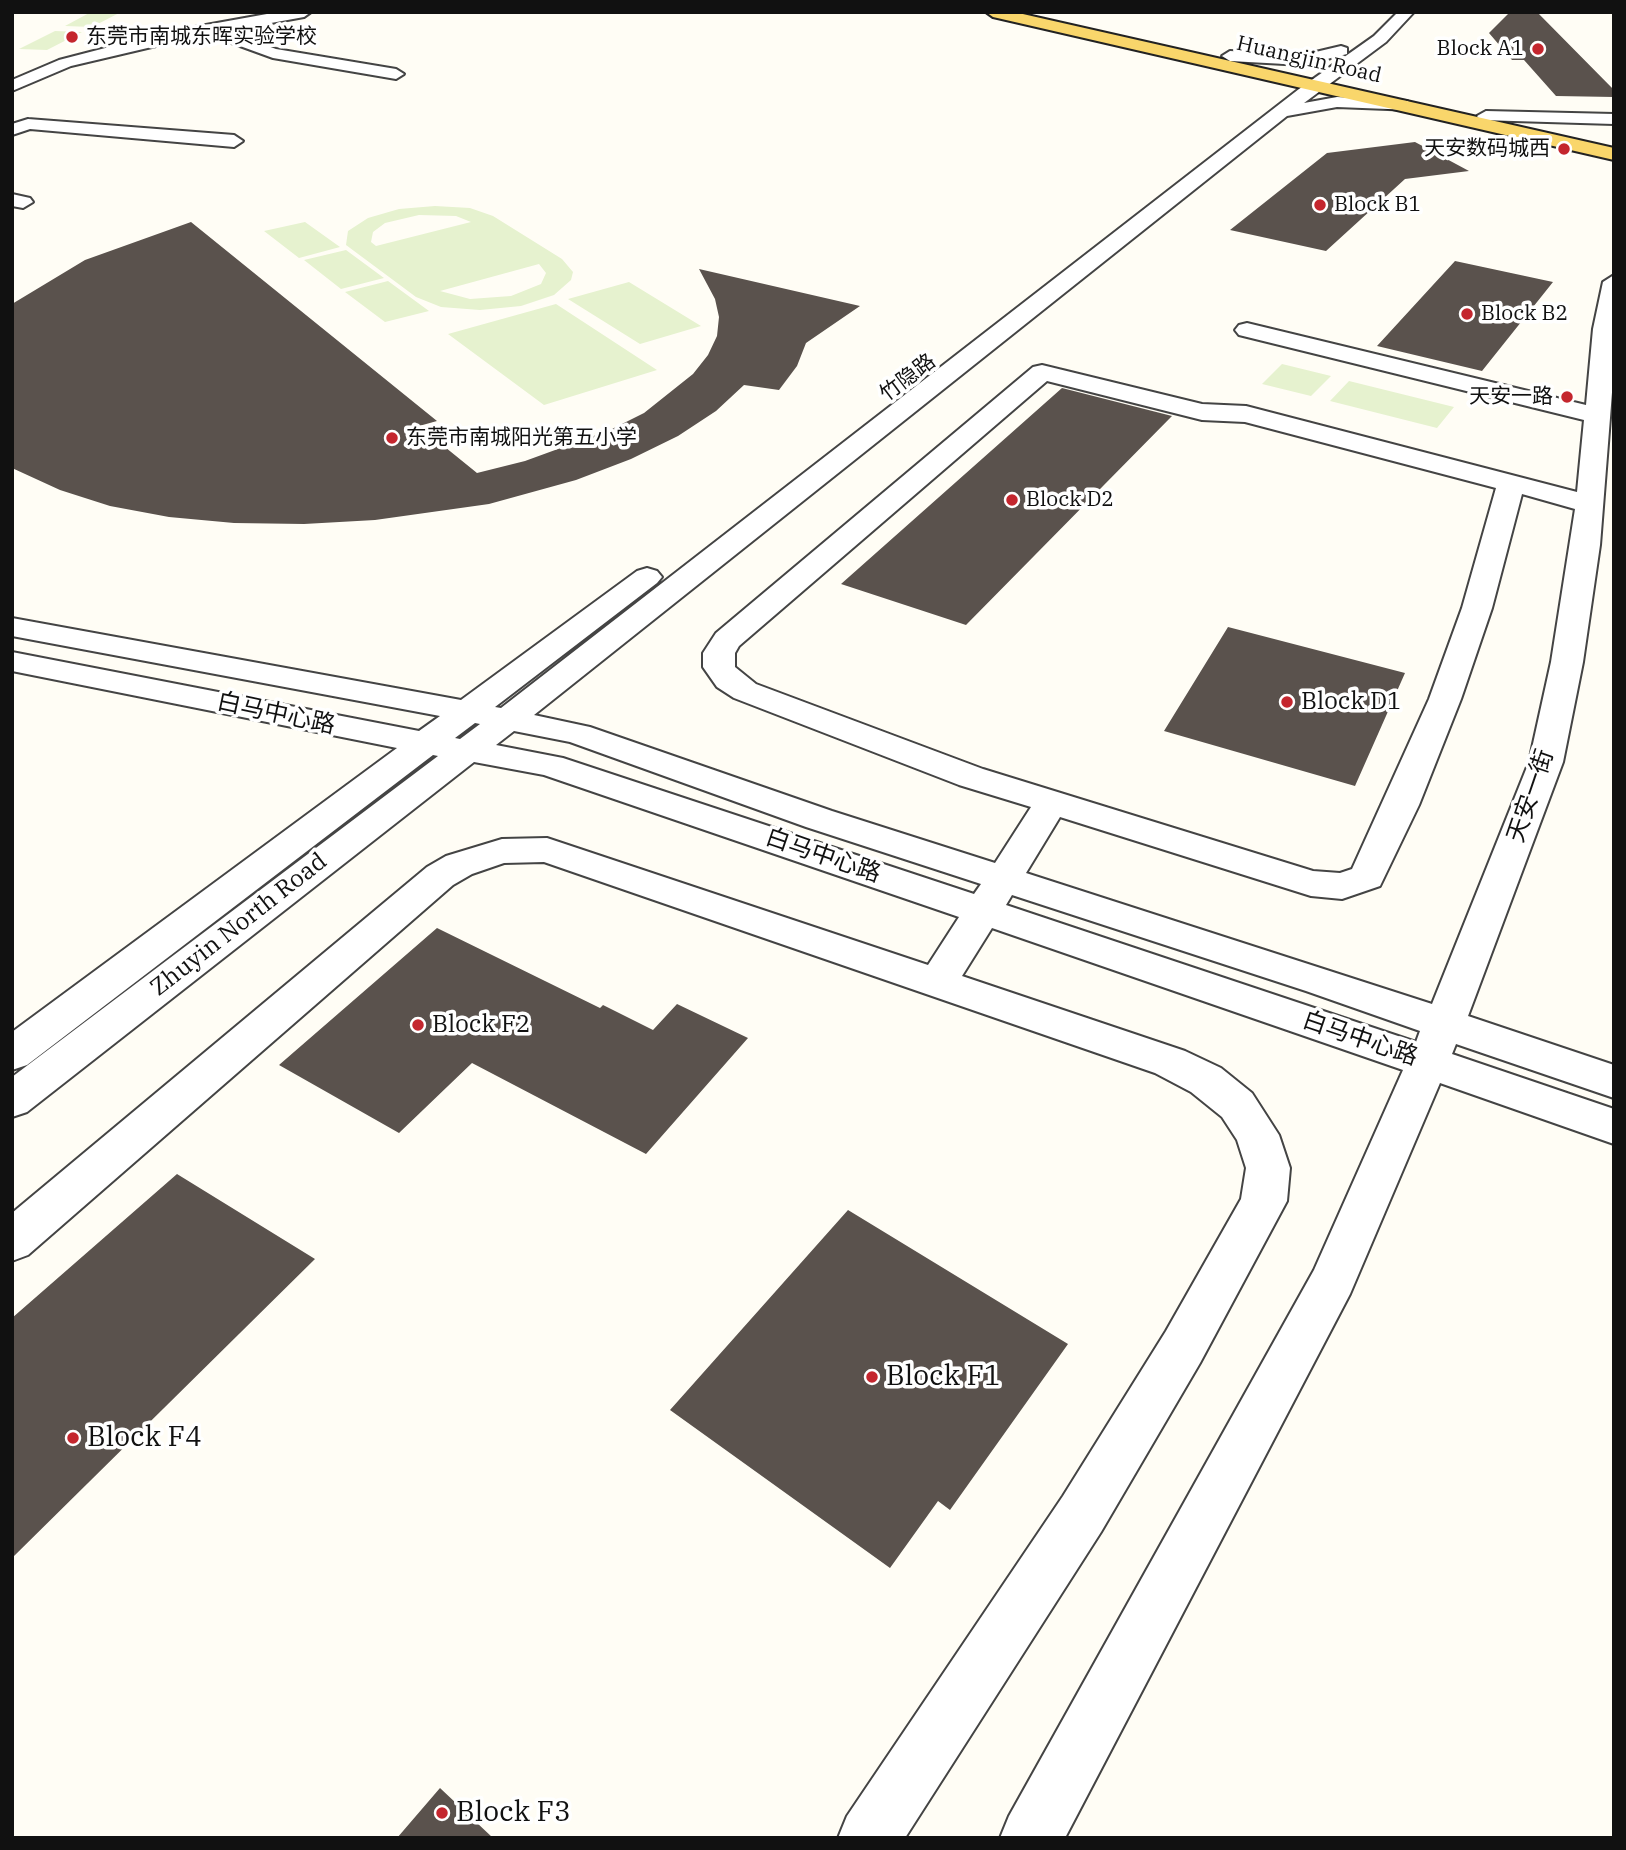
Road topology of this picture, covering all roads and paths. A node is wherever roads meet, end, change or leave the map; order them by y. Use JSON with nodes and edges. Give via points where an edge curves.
{"nodes":[{"id":1,"x":304,"y":12,"type":"edge"},
{"id":2,"x":993,"y":12,"type":"edge"},
{"id":3,"x":1030,"y":12,"type":"edge"},
{"id":4,"x":1389,"y":12,"type":"edge"},
{"id":5,"x":1407,"y":12,"type":"edge"},
{"id":6,"x":208,"y":29,"type":"junction"},
{"id":7,"x":1222,"y":59,"type":"junction"},
{"id":8,"x":1353,"y":59,"type":"junction"},
{"id":9,"x":396,"y":75,"type":"dead end"},
{"id":10,"x":1312,"y":79,"type":"junction"},
{"id":11,"x":1377,"y":82,"type":"dead end"},
{"id":12,"x":12,"y":86,"type":"edge"},
{"id":13,"x":1425,"y":101,"type":"junction"},
{"id":14,"x":1270,"y":103,"type":"junction"},
{"id":15,"x":1407,"y":106,"type":"junction"},
{"id":16,"x":1486,"y":116,"type":"junction"},
{"id":17,"x":1614,"y":119,"type":"edge"},
{"id":18,"x":12,"y":130,"type":"edge"},
{"id":19,"x":234,"y":141,"type":"dead end"},
{"id":20,"x":1614,"y":145,"type":"edge"},
{"id":21,"x":1614,"y":154,"type":"edge"},
{"id":22,"x":1614,"y":282,"type":"edge"},
{"id":23,"x":1247,"y":330,"type":"dead end"},
{"id":24,"x":1597,"y":415,"type":"junction"},
{"id":25,"x":1511,"y":484,"type":"junction"},
{"id":26,"x":747,"y":501,"type":"dead end"},
{"id":27,"x":1590,"y":504,"type":"junction"},
{"id":28,"x":671,"y":559,"type":"dead end"},
{"id":29,"x":12,"y":626,"type":"edge"},
{"id":30,"x":12,"y":661,"type":"edge"},
{"id":31,"x":470,"y":712,"type":"junction"},
{"id":32,"x":507,"y":719,"type":"junction"},
{"id":33,"x":428,"y":743,"type":"junction"},
{"id":34,"x":466,"y":750,"type":"junction"},
{"id":35,"x":1052,"y":802,"type":"junction"},
{"id":36,"x":1003,"y":878,"type":"junction"},
{"id":37,"x":984,"y":910,"type":"junction"},
{"id":38,"x":937,"y":983,"type":"junction"},
{"id":39,"x":1436,"y":1043,"type":"junction"},
{"id":40,"x":12,"y":1054,"type":"edge"},
{"id":41,"x":1614,"y":1082,"type":"edge"},
{"id":42,"x":12,"y":1100,"type":"edge"},
{"id":43,"x":1614,"y":1127,"type":"edge"},
{"id":44,"x":12,"y":1241,"type":"edge"},
{"id":45,"x":869,"y":1838,"type":"edge"},
{"id":46,"x":1031,"y":1838,"type":"edge"}],
"edges":[{"from":1,"to":6,"type":"street"},
{"from":2,"to":7,"type":"main road","name":"Huangjin Road"},
{"from":3,"to":7,"type":"main road","name":"Huangjin Road"},
{"from":4,"to":8,"type":"street","name":"竹隐路"},
{"from":5,"to":8,"type":"street","name":"竹隐路"},
{"from":6,"to":9,"type":"street","via":[[273,53]]},
{"from":6,"to":12,"type":"street","via":[[65,63]]},
{"from":7,"to":8,"type":"street"},
{"from":7,"to":10,"type":"main road","name":"Huangjin Road"},
{"from":7,"to":14,"type":"street","via":[[1243,73]]},
{"from":8,"to":10,"type":"street","name":"竹隐路"},
{"from":10,"to":13,"type":"main road","name":"Huangjin Road"},
{"from":10,"to":14,"type":"street","name":"竹隐路"},
{"from":10,"to":15,"type":"main road","name":"Huangjin Road"},
{"from":11,"to":13,"type":"street"},
{"from":13,"to":16,"type":"main road","name":"Huangjin Road"},
{"from":14,"to":15,"type":"street"},
{"from":14,"to":26,"type":"street","name":"竹隐路"},
{"from":14,"to":32,"type":"street","name":"竹隐路"},
{"from":15,"to":21,"type":"main road","name":"Huangjin Road"},
{"from":16,"to":17,"type":"street"},
{"from":16,"to":20,"type":"main road","name":"Huangjin Road"},
{"from":18,"to":19,"type":"street","via":[[28,124]]},
{"from":22,"to":24,"type":"street","name":"天安一街"},
{"from":23,"to":24,"type":"street"},
{"from":24,"to":27,"type":"street","name":"天安一街"},
{"from":25,"to":27,"type":"street"},
{"from":25,"to":35,"type":"street","via":[[1477,608],[1445,699],[1367,877],[1342,886],[1311,883]]},
{"from":25,"to":35,"type":"street","via":[[1246,414],[1202,412],[1071,369],[1042,372],[727,640],[719,653],[719,667],[745,691],[971,777]]},
{"from":27,"to":39,"type":"street","name":"天安一街","via":[[1567,662],[1546,762]]},
{"from":28,"to":31,"type":"street"},
{"from":29,"to":31,"type":"street","name":"白马中心路"},
{"from":30,"to":33,"type":"street","name":"白马中心路"},
{"from":31,"to":32,"type":"street","name":"白马中心路"},
{"from":31,"to":33,"type":"street"},
{"from":32,"to":34,"type":"street","name":"竹隐路"},
{"from":32,"to":36,"type":"street","name":"白马中心路","via":[[578,734]]},
{"from":33,"to":34,"type":"street","name":"白马中心路"},
{"from":33,"to":40,"type":"street","name":"Zhuyin North Road"},
{"from":34,"to":37,"type":"street","name":"白马中心路","via":[[551,766]]},
{"from":34,"to":42,"type":"street","name":"Zhuyin North Road"},
{"from":35,"to":36,"type":"street"},
{"from":36,"to":37,"type":"street"},
{"from":36,"to":39,"type":"street","name":"白马中心路"},
{"from":37,"to":38,"type":"street"},
{"from":37,"to":39,"type":"street","name":"白马中心路"},
{"from":38,"to":44,"type":"street","via":[[547,850],[502,851],[480,857],[440,876]]},
{"from":38,"to":45,"type":"street","via":[[1170,1062],[1206,1080],[1237,1105],[1257,1135],[1268,1168],[1264,1201],[1183,1347],[1074,1526]]},
{"from":39,"to":41,"type":"street","name":"白马中心路"},
{"from":39,"to":43,"type":"street","name":"白马中心路"},
{"from":39,"to":46,"type":"street","name":"天安一街","via":[[1333,1280]]}]}
